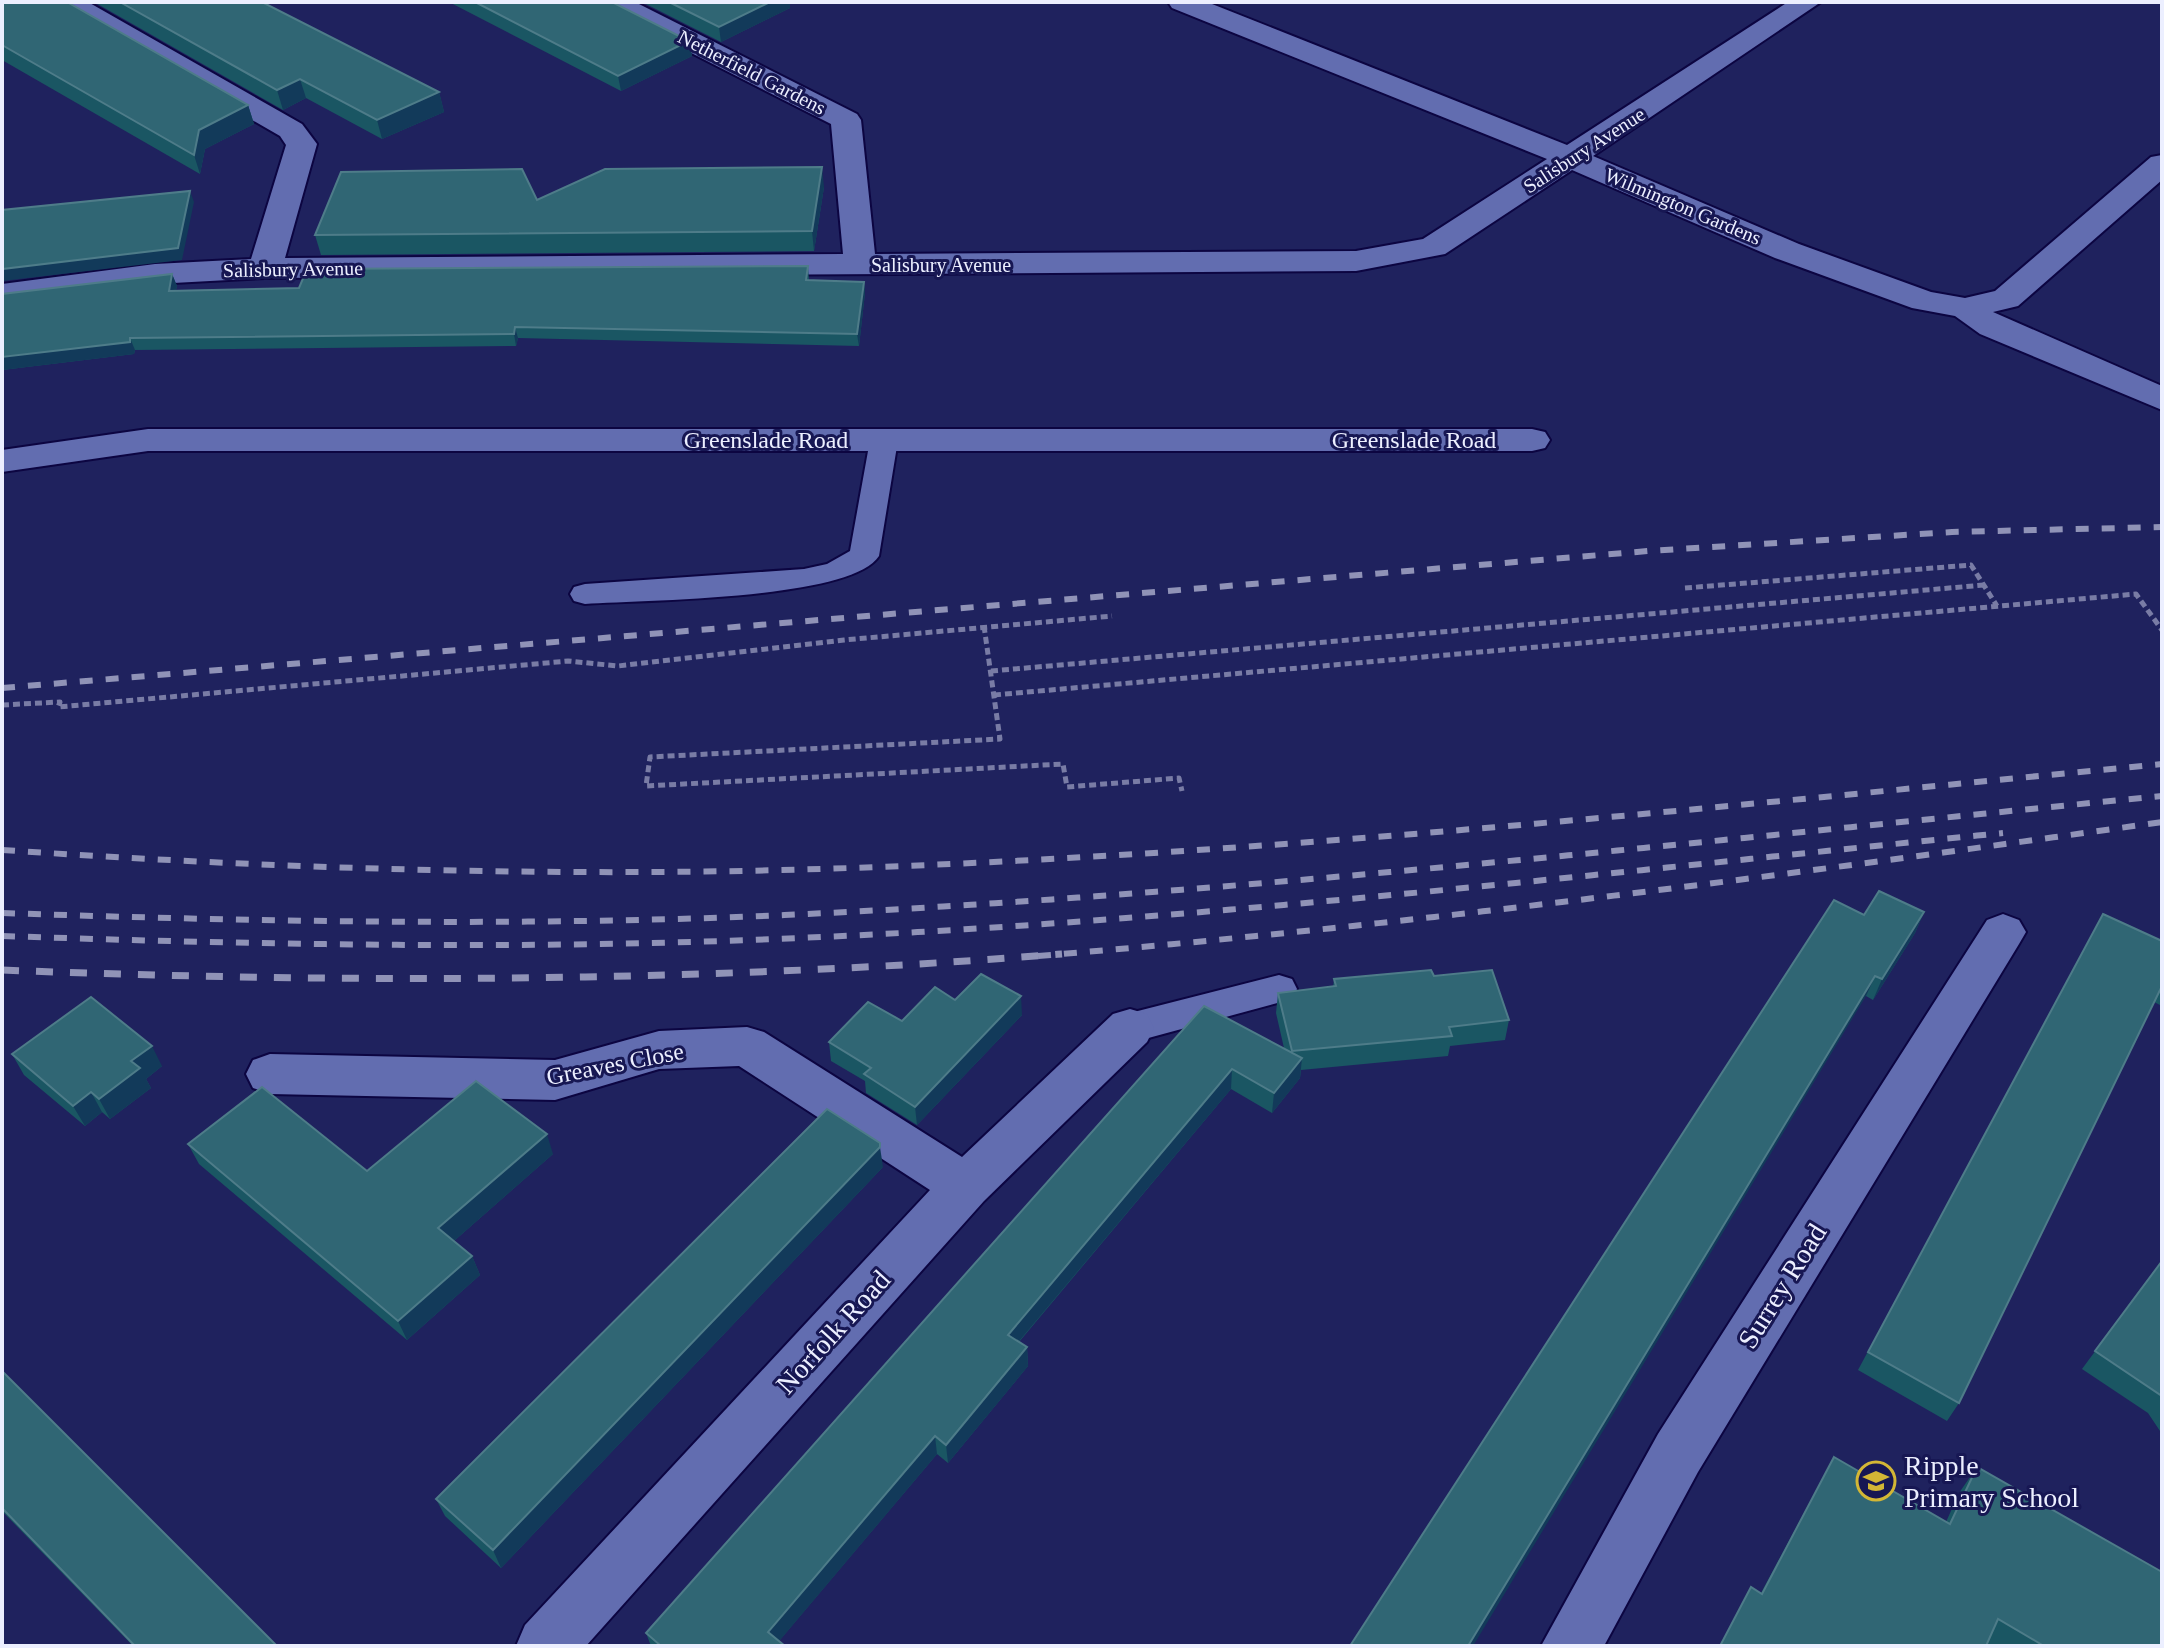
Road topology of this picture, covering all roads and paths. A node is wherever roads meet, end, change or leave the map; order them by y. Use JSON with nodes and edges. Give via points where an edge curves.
{"nodes":[{"id":1,"x":68,"y":2,"type":"edge"},
{"id":2,"x":613,"y":2,"type":"edge"},
{"id":3,"x":1182,"y":2,"type":"edge"},
{"id":4,"x":1262,"y":2,"type":"edge"},
{"id":5,"x":1807,"y":2,"type":"edge"},
{"id":6,"x":1227,"y":21,"type":"junction"},
{"id":7,"x":1572,"y":158,"type":"junction"},
{"id":8,"x":2162,"y":164,"type":"edge"},
{"id":9,"x":858,"y":265,"type":"junction"},
{"id":10,"x":265,"y":268,"type":"junction"},
{"id":11,"x":2,"y":294,"type":"edge"},
{"id":12,"x":1965,"y":308,"type":"junction"},
{"id":13,"x":2162,"y":399,"type":"edge"},
{"id":14,"x":884,"y":440,"type":"junction"},
{"id":15,"x":1532,"y":440,"type":"dead end"},
{"id":16,"x":2,"y":461,"type":"edge"},
{"id":17,"x":1984,"y":585,"type":"junction"},
{"id":18,"x":1685,"y":588,"type":"dead end"},
{"id":19,"x":585,"y":594,"type":"dead end"},
{"id":20,"x":1998,"y":606,"type":"junction"},
{"id":21,"x":1112,"y":616,"type":"dead end"},
{"id":22,"x":984,"y":626,"type":"junction"},
{"id":23,"x":2162,"y":630,"type":"edge"},
{"id":24,"x":991,"y":671,"type":"junction"},
{"id":25,"x":994,"y":695,"type":"junction"},
{"id":26,"x":2,"y":705,"type":"edge"},
{"id":27,"x":1182,"y":791,"type":"dead end"},
{"id":28,"x":2003,"y":932,"type":"dead end"},
{"id":29,"x":1279,"y":989,"type":"edge"},
{"id":30,"x":1130,"y":1028,"type":"joint"},
{"id":31,"x":270,"y":1074,"type":"dead end"},
{"id":32,"x":966,"y":1186,"type":"junction"},
{"id":33,"x":546,"y":1646,"type":"edge"},
{"id":34,"x":1571,"y":1646,"type":"edge"}],
"edges":[{"from":1,"to":10,"type":"street","via":[[291,130],[302,144]]},
{"from":2,"to":9,"type":"street","name":"Netherfield Gardens","via":[[846,120]]},
{"from":3,"to":6,"type":"street","name":"Wilmington Gardens"},
{"from":4,"to":6,"type":"street"},
{"from":5,"to":7,"type":"street","name":"Salisbury Avenue"},
{"from":6,"to":7,"type":"street","name":"Wilmington Gardens"},
{"from":7,"to":9,"type":"street","name":"Salisbury Avenue","via":[[1433,247],[1356,261]]},
{"from":7,"to":12,"type":"street","name":"Wilmington Gardens","via":[[1787,251],[1924,301]]},
{"from":8,"to":12,"type":"street","name":"Wilmington Gardens","via":[[2006,299]]},
{"from":9,"to":10,"type":"street","name":"Salisbury Avenue"},
{"from":10,"to":11,"type":"street","name":"Salisbury Avenue","via":[[155,274]]},
{"from":12,"to":13,"type":"street","name":"Wilmington Gardens","via":[[1992,327]]},
{"from":14,"to":15,"type":"street","name":"Greenslade Road"},
{"from":14,"to":16,"type":"street","name":"Greenslade Road","via":[[148,440]]},
{"from":14,"to":19,"type":"lane","via":[[864,556],[836,572],[804,579]]},
{"from":17,"to":18,"type":"path","via":[[1971,565]]},
{"from":17,"to":20,"type":"path"},
{"from":17,"to":24,"type":"path"},
{"from":20,"to":23,"type":"path","via":[[2136,594]]},
{"from":20,"to":25,"type":"path"},
{"from":21,"to":22,"type":"path"},
{"from":22,"to":24,"type":"path"},
{"from":22,"to":26,"type":"path","via":[[618,666],[568,661],[58,707],[60,702]]},
{"from":24,"to":25,"type":"path"},
{"from":25,"to":27,"type":"path","via":[[1000,739],[650,757],[646,786],[1063,764],[1067,787],[1179,778]]},
{"from":28,"to":34,"type":"street","name":"Surrey Road","via":[[1678,1453]]},
{"from":29,"to":30,"type":"lane"},
{"from":30,"to":32,"type":"street","name":"Norfolk Road"},
{"from":31,"to":32,"type":"street","name":"Greaves Close","via":[[555,1080],[659,1050],[747,1046]]},
{"from":32,"to":33,"type":"street","name":"Norfolk Road"}]}
